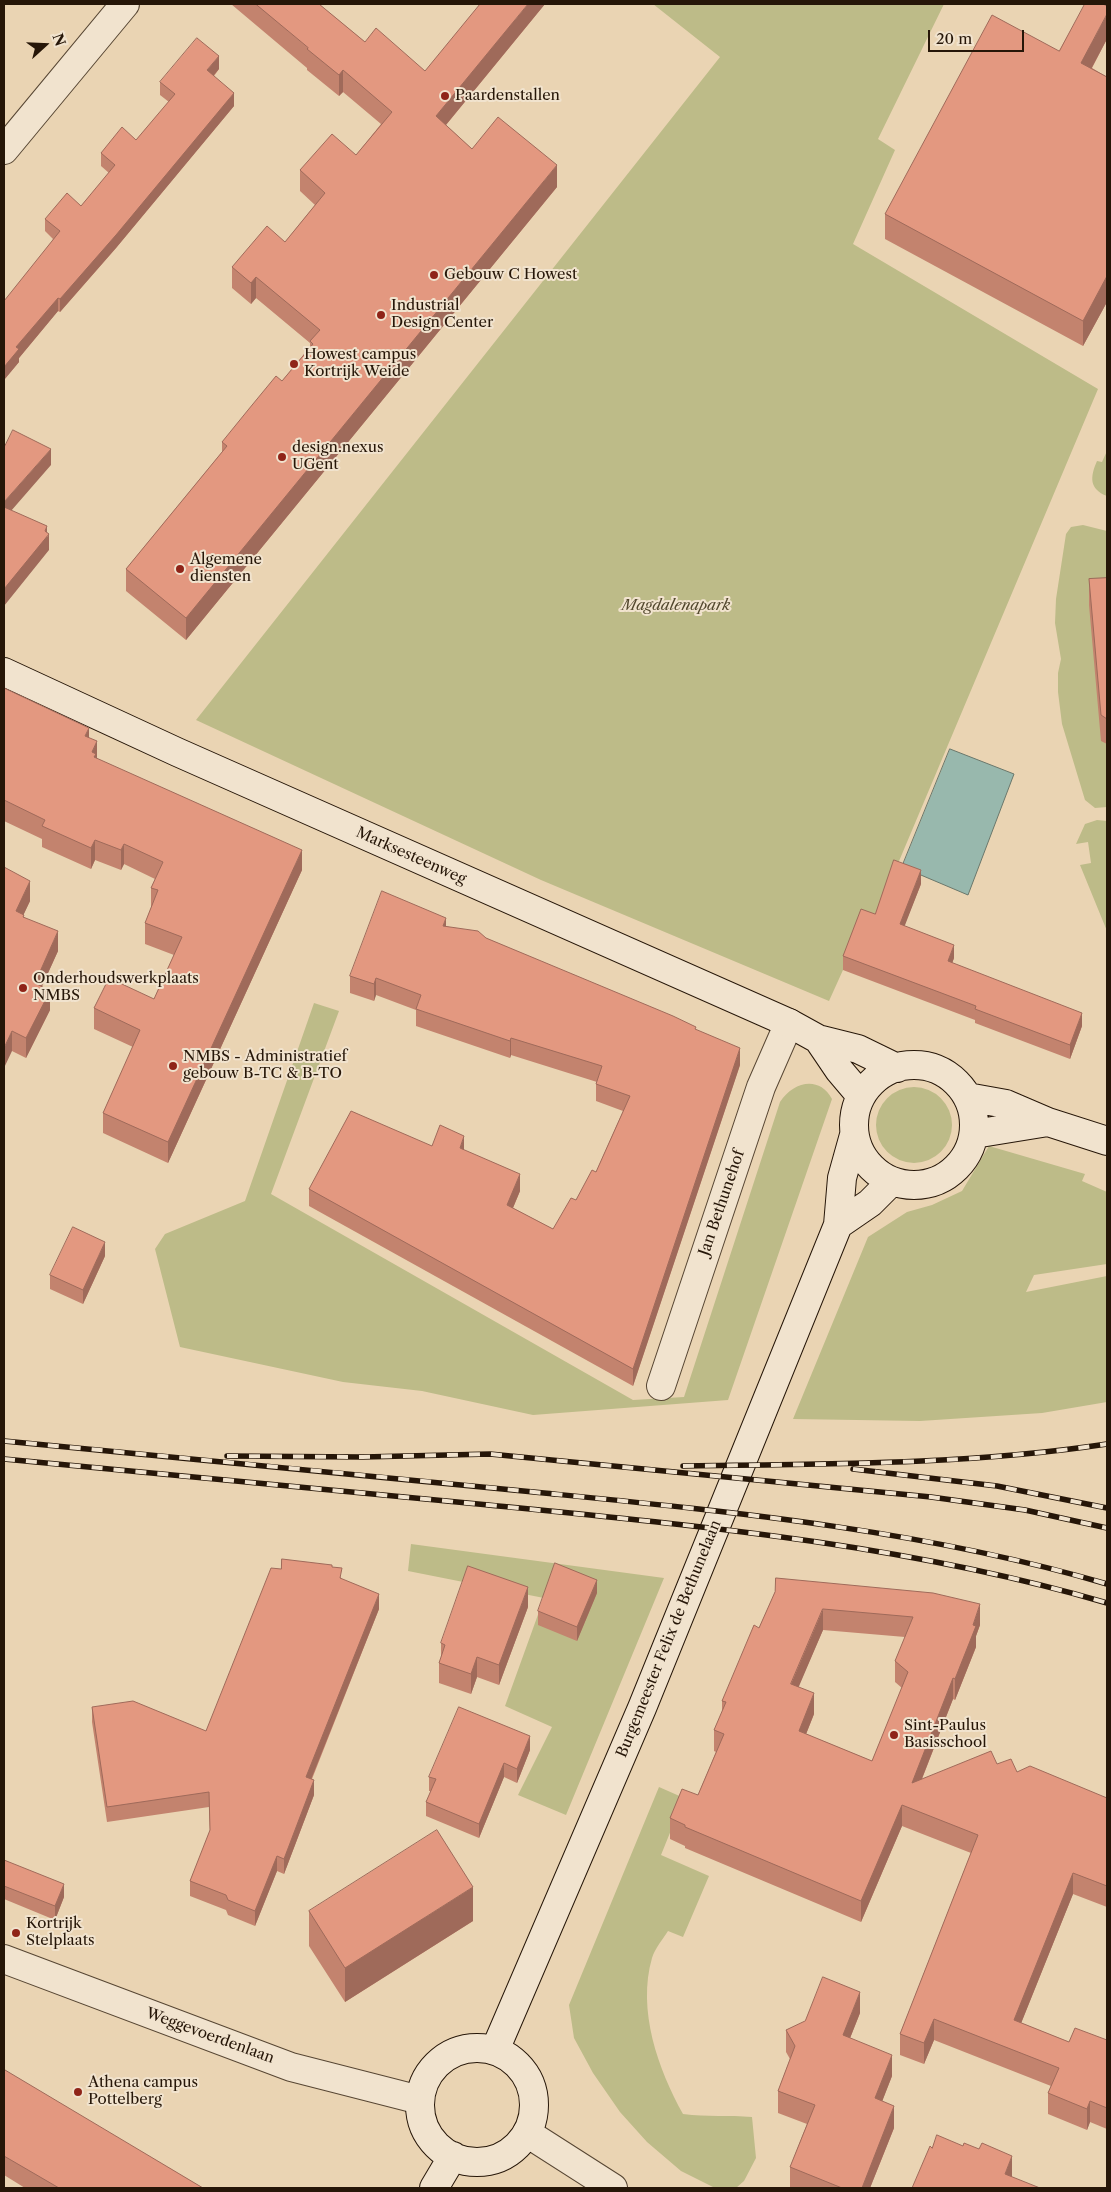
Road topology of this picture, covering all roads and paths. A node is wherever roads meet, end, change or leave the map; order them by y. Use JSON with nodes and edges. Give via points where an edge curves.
{"nodes":[{"id":1,"x":125,"y":4,"type":"edge"},
{"id":2,"x":4,"y":150,"type":"edge"},
{"id":3,"x":4,"y":672,"type":"edge"},
{"id":4,"x":789,"y":1023,"type":"junction"},
{"id":5,"x":818,"y":1039,"type":"junction"},
{"id":6,"x":897,"y":1068,"type":"junction"},
{"id":7,"x":861,"y":1096,"type":"junction"},
{"id":8,"x":968,"y":1097,"type":"junction"},
{"id":9,"x":1048,"y":1122,"type":"junction"},
{"id":10,"x":974,"y":1134,"type":"junction"},
{"id":11,"x":854,"y":1135,"type":"junction"},
{"id":12,"x":1107,"y":1141,"type":"edge"},
{"id":13,"x":892,"y":1181,"type":"junction"},
{"id":14,"x":838,"y":1225,"type":"junction"},
{"id":15,"x":661,"y":1386,"type":"dead end"},
{"id":16,"x":4,"y":1959,"type":"edge"},
{"id":17,"x":495,"y":2050,"type":"junction"},
{"id":18,"x":420,"y":2100,"type":"junction"},
{"id":19,"x":527,"y":2133,"type":"junction"},
{"id":20,"x":452,"y":2156,"type":"junction"},
{"id":21,"x":434,"y":2188,"type":"edge"},
{"id":22,"x":613,"y":2188,"type":"edge"}],
"edges":[{"from":1,"to":2,"type":"street"},
{"from":3,"to":4,"type":"street","name":"Marksesteenweg"},
{"from":4,"to":5,"type":"street","name":"Marksesteenweg"},
{"from":4,"to":15,"type":"street","name":"Jan Bethunehof","via":[[761,1087]]},
{"from":5,"to":6,"type":"street","name":"Marksesteenweg","via":[[858,1049]]},
{"from":5,"to":7,"type":"street","name":"Marksesteenweg"},
{"from":6,"to":7,"type":"street","via":[[872,1081]]},
{"from":6,"to":8,"type":"street","via":[[924,1066],[942,1072]]},
{"from":7,"to":11,"type":"street","via":[[855,1115]]},
{"from":8,"to":9,"type":"street","via":[[1006,1104]]},
{"from":8,"to":10,"type":"street","via":[[974,1116]]},
{"from":9,"to":10,"type":"street"},
{"from":9,"to":12,"type":"street"},
{"from":10,"to":13,"type":"street","via":[[967,1155],[953,1171],[934,1182],[913,1186]]},
{"from":11,"to":13,"type":"street","via":[[861,1154],[873,1169]]},
{"from":11,"to":14,"type":"street","name":"Burgemeester Felix de Bethunelaan","via":[[842,1178]]},
{"from":13,"to":14,"type":"street","via":[[870,1203]]},
{"from":14,"to":17,"type":"street","name":"Burgemeester Felix de Bethunelaan","via":[[642,1708]]},
{"from":16,"to":18,"type":"street","name":"Weggevoerdenlaan","via":[[291,2066]]},
{"from":17,"to":18,"type":"street","via":[[469,2048],[445,2057],[428,2075]]},
{"from":17,"to":19,"type":"street","via":[[517,2063],[531,2084],[534,2109]]},
{"from":18,"to":20,"type":"street","via":[[423,2123],[434,2143]]},
{"from":19,"to":20,"type":"street","via":[[513,2149],[495,2159],[473,2162]]},
{"from":19,"to":22,"type":"street"},
{"from":20,"to":21,"type":"street"}]}
